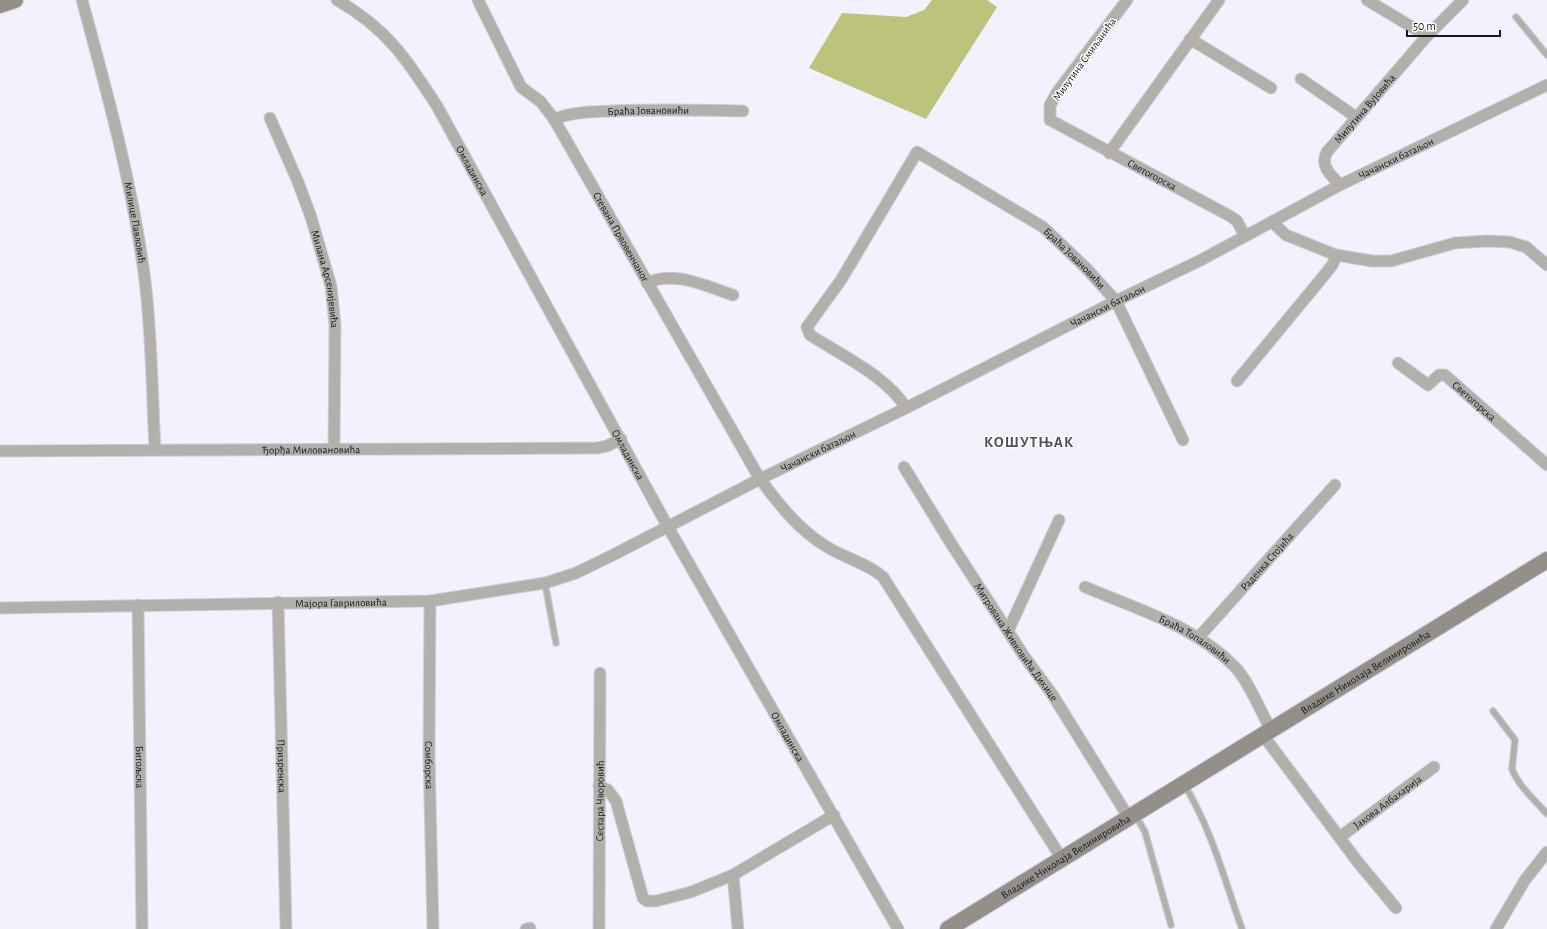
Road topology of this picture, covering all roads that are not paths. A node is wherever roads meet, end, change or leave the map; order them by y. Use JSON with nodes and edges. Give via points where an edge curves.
{"nodes":[{"id":1,"x":15,"y":0,"type":"edge"},
{"id":2,"x":82,"y":0,"type":"edge"},
{"id":3,"x":336,"y":0,"type":"edge"},
{"id":4,"x":478,"y":0,"type":"edge"},
{"id":5,"x":1127,"y":0,"type":"edge"},
{"id":6,"x":1219,"y":0,"type":"edge"},
{"id":7,"x":1367,"y":0,"type":"edge"},
{"id":8,"x":1462,"y":0,"type":"edge"},
{"id":9,"x":0,"y":5,"type":"edge"},
{"id":10,"x":1516,"y":17,"type":"dead end"},
{"id":11,"x":1427,"y":36,"type":"junction"},
{"id":12,"x":1190,"y":39,"type":"junction"},
{"id":13,"x":1547,"y":55,"type":"edge"},
{"id":14,"x":1301,"y":80,"type":"dead end"},
{"id":15,"x":1547,"y":85,"type":"edge"},
{"id":16,"x":1271,"y":88,"type":"dead end"},
{"id":17,"x":743,"y":111,"type":"dead end"},
{"id":18,"x":1356,"y":117,"type":"junction"},
{"id":19,"x":270,"y":118,"type":"dead end"},
{"id":20,"x":554,"y":119,"type":"junction"},
{"id":21,"x":1050,"y":120,"type":"joint"},
{"id":22,"x":1109,"y":153,"type":"junction"},
{"id":23,"x":1340,"y":185,"type":"junction"},
{"id":24,"x":1272,"y":222,"type":"junction"},
{"id":25,"x":1245,"y":236,"type":"junction"},
{"id":26,"x":1336,"y":255,"type":"junction"},
{"id":27,"x":1547,"y":265,"type":"edge"},
{"id":28,"x":647,"y":283,"type":"junction"},
{"id":29,"x":733,"y":295,"type":"dead end"},
{"id":30,"x":1116,"y":301,"type":"junction"},
{"id":31,"x":1398,"y":362,"type":"dead end"},
{"id":32,"x":1238,"y":381,"type":"dead end"},
{"id":33,"x":906,"y":408,"type":"junction"},
{"id":34,"x":621,"y":439,"type":"junction"},
{"id":35,"x":1183,"y":440,"type":"dead end"},
{"id":36,"x":334,"y":449,"type":"junction"},
{"id":37,"x":154,"y":450,"type":"junction"},
{"id":38,"x":0,"y":451,"type":"edge"},
{"id":39,"x":1547,"y":464,"type":"edge"},
{"id":40,"x":904,"y":467,"type":"dead end"},
{"id":41,"x":760,"y":479,"type":"junction"},
{"id":42,"x":1335,"y":485,"type":"dead end"},
{"id":43,"x":1059,"y":520,"type":"dead end"},
{"id":44,"x":668,"y":527,"type":"junction"},
{"id":45,"x":1547,"y":560,"type":"edge"},
{"id":46,"x":545,"y":584,"type":"junction"},
{"id":47,"x":1086,"y":587,"type":"dead end"},
{"id":48,"x":430,"y":601,"type":"junction"},
{"id":49,"x":278,"y":602,"type":"junction"},
{"id":50,"x":138,"y":605,"type":"junction"},
{"id":51,"x":0,"y":608,"type":"edge"},
{"id":52,"x":1008,"y":631,"type":"junction"},
{"id":53,"x":1198,"y":638,"type":"junction"},
{"id":54,"x":556,"y":643,"type":"dead end"},
{"id":55,"x":600,"y":673,"type":"dead end"},
{"id":56,"x":1493,"y":711,"type":"dead end"},
{"id":57,"x":1267,"y":732,"type":"junction"},
{"id":58,"x":1434,"y":767,"type":"dead end"},
{"id":59,"x":1184,"y":784,"type":"junction"},
{"id":60,"x":599,"y":786,"type":"junction"},
{"id":61,"x":1547,"y":814,"type":"edge"},
{"id":62,"x":834,"y":815,"type":"junction"},
{"id":63,"x":1132,"y":816,"type":"junction"},
{"id":64,"x":1340,"y":836,"type":"junction"},
{"id":65,"x":1547,"y":852,"type":"edge"},
{"id":66,"x":1062,"y":859,"type":"junction"},
{"id":67,"x":733,"y":875,"type":"junction"},
{"id":68,"x":1396,"y":908,"type":"dead end"},
{"id":69,"x":1171,"y":925,"type":"dead end"},
{"id":70,"x":530,"y":928,"type":"edge"},
{"id":71,"x":142,"y":929,"type":"edge"},
{"id":72,"x":286,"y":929,"type":"edge"},
{"id":73,"x":433,"y":929,"type":"edge"},
{"id":74,"x":526,"y":929,"type":"edge"},
{"id":75,"x":599,"y":929,"type":"edge"},
{"id":76,"x":738,"y":929,"type":"edge"},
{"id":77,"x":898,"y":929,"type":"edge"},
{"id":78,"x":948,"y":929,"type":"edge"},
{"id":79,"x":1242,"y":929,"type":"edge"},
{"id":80,"x":1496,"y":929,"type":"edge"}],
"edges":[{"from":1,"to":9,"type":"street"},
{"from":2,"to":37,"type":"street","name":"Милице Павловић","via":[[112,113],[140,243],[147,303]]},
{"from":3,"to":34,"type":"street","name":"Омладинска","via":[[357,12],[387,36],[413,70],[440,113]]},
{"from":4,"to":20,"type":"street","name":"Стевана Првовенчаног","via":[[521,86],[541,102]]},
{"from":5,"to":21,"type":"street","name":"Милутина Смиљанића","via":[[1058,91],[1050,105]]},
{"from":6,"to":12,"type":"street"},
{"from":7,"to":11,"type":"street"},
{"from":8,"to":11,"type":"street","name":"Милутина Вујовића"},
{"from":10,"to":13,"type":"lane"},
{"from":11,"to":18,"type":"street","name":"Милутина Вујовића"},
{"from":12,"to":16,"type":"street"},
{"from":12,"to":22,"type":"street"},
{"from":14,"to":18,"type":"street"},
{"from":15,"to":23,"type":"street","name":"Чачански батаљон"},
{"from":17,"to":20,"type":"street","name":"Браћа Јовановићи","via":[[635,110],[578,113]]},
{"from":18,"to":23,"type":"street","name":"Милутина Вујовића","via":[[1325,156],[1326,168]]},
{"from":19,"to":36,"type":"street","name":"Милана Арсенијевића","via":[[311,217],[331,286],[335,325]]},
{"from":20,"to":28,"type":"street","name":"Стевана Првовенчаног"},
{"from":21,"to":22,"type":"street","name":"Светогорска"},
{"from":22,"to":25,"type":"street","name":"Светогорска","via":[[1230,216],[1237,221]]},
{"from":23,"to":24,"type":"street","name":"Чачански батаљон"},
{"from":24,"to":25,"type":"street","name":"Чачански батаљон"},
{"from":24,"to":26,"type":"street","via":[[1286,235]]},
{"from":25,"to":30,"type":"street","name":"Чачански батаљон"},
{"from":26,"to":27,"type":"street","via":[[1383,262],[1455,243],[1510,242],[1526,247]]},
{"from":26,"to":32,"type":"street","via":[[1333,264]]},
{"from":28,"to":29,"type":"street","via":[[666,277],[681,278]]},
{"from":28,"to":41,"type":"street","name":"Стевана Првовенчаног"},
{"from":30,"to":33,"type":"street","name":"Чачански батаљон"},
{"from":30,"to":33,"type":"street","name":"Браћа Јовановићи","via":[[1043,227],[917,152],[841,280],[807,327],[810,335],[887,384]]},
{"from":30,"to":35,"type":"street","name":"Браћа Јовановићи"},
{"from":31,"to":39,"type":"street","name":"Светогорска","via":[[1428,385],[1439,375],[1445,375]]},
{"from":33,"to":41,"type":"street","name":"Чачански батаљон"},
{"from":34,"to":36,"type":"street","name":"Ђорђа Миловановића","via":[[597,448]]},
{"from":34,"to":44,"type":"street","name":"Омладинска"},
{"from":36,"to":37,"type":"street","name":"Ђорђа Миловановића"},
{"from":37,"to":38,"type":"street","name":"Ђорђа Миловановића"},
{"from":40,"to":52,"type":"street","name":"Митрована Живковића Дикице"},
{"from":41,"to":44,"type":"street","name":"Чачански батаљон"},
{"from":41,"to":66,"type":"street","name":"Стевана Првовенчаног","via":[[779,505],[823,545],[873,569],[883,577]]},
{"from":42,"to":53,"type":"street","name":"Раденка Стојића"},
{"from":43,"to":52,"type":"street"},
{"from":44,"to":46,"type":"street","name":"Мајора Гавриловића","via":[[576,573]]},
{"from":44,"to":62,"type":"street","name":"Омладинска"},
{"from":45,"to":57,"type":"street","name":"Владике Николаја Велимировића"},
{"from":46,"to":48,"type":"street","name":"Мајора Гавриловића"},
{"from":46,"to":54,"type":"lane"},
{"from":47,"to":53,"type":"street","name":"Браћа Топаловићи","via":[[1149,613]]},
{"from":48,"to":49,"type":"street","name":"Мајора Гавриловића"},
{"from":48,"to":73,"type":"street","name":"Сомборска","via":[[429,754]]},
{"from":49,"to":50,"type":"street","name":"Мајора Гавриловића"},
{"from":49,"to":72,"type":"street","name":"Призренска"},
{"from":50,"to":51,"type":"street","name":"Мајора Гавриловића"},
{"from":50,"to":71,"type":"street","name":"Битољска"},
{"from":52,"to":63,"type":"street","name":"Митрована Живковића Дикице"},
{"from":53,"to":57,"type":"street","name":"Браћа Топаловићи","via":[[1236,667]]},
{"from":55,"to":60,"type":"street","name":"Сестара Чворовић"},
{"from":56,"to":61,"type":"lane","via":[[1515,740],[1512,769],[1514,774]]},
{"from":57,"to":59,"type":"street","name":"Владике Николаја Велимировића"},
{"from":57,"to":64,"type":"street","name":"Браћа Топаловићи"},
{"from":58,"to":64,"type":"street","name":"Јакова Албахарија"},
{"from":59,"to":63,"type":"street","name":"Владике Николаја Велимировића"},
{"from":59,"to":79,"type":"lane","via":[[1193,798],[1213,847]]},
{"from":60,"to":67,"type":"street","via":[[608,790],[616,801],[645,900],[656,901],[691,892]]},
{"from":60,"to":75,"type":"street","name":"Сестара Чворовић"},
{"from":62,"to":67,"type":"street"},
{"from":62,"to":77,"type":"street","name":"Омладинска"},
{"from":63,"to":66,"type":"street","name":"Владике Николаја Велимировића"},
{"from":63,"to":69,"type":"lane","via":[[1145,832]]},
{"from":64,"to":68,"type":"street","name":"Браћа Топаловићи"},
{"from":65,"to":80,"type":"street","via":[[1525,880]]},
{"from":66,"to":78,"type":"street","name":"Владике Николаја Велимировића"},
{"from":67,"to":76,"type":"street"},
{"from":70,"to":74,"type":"street"}]}
